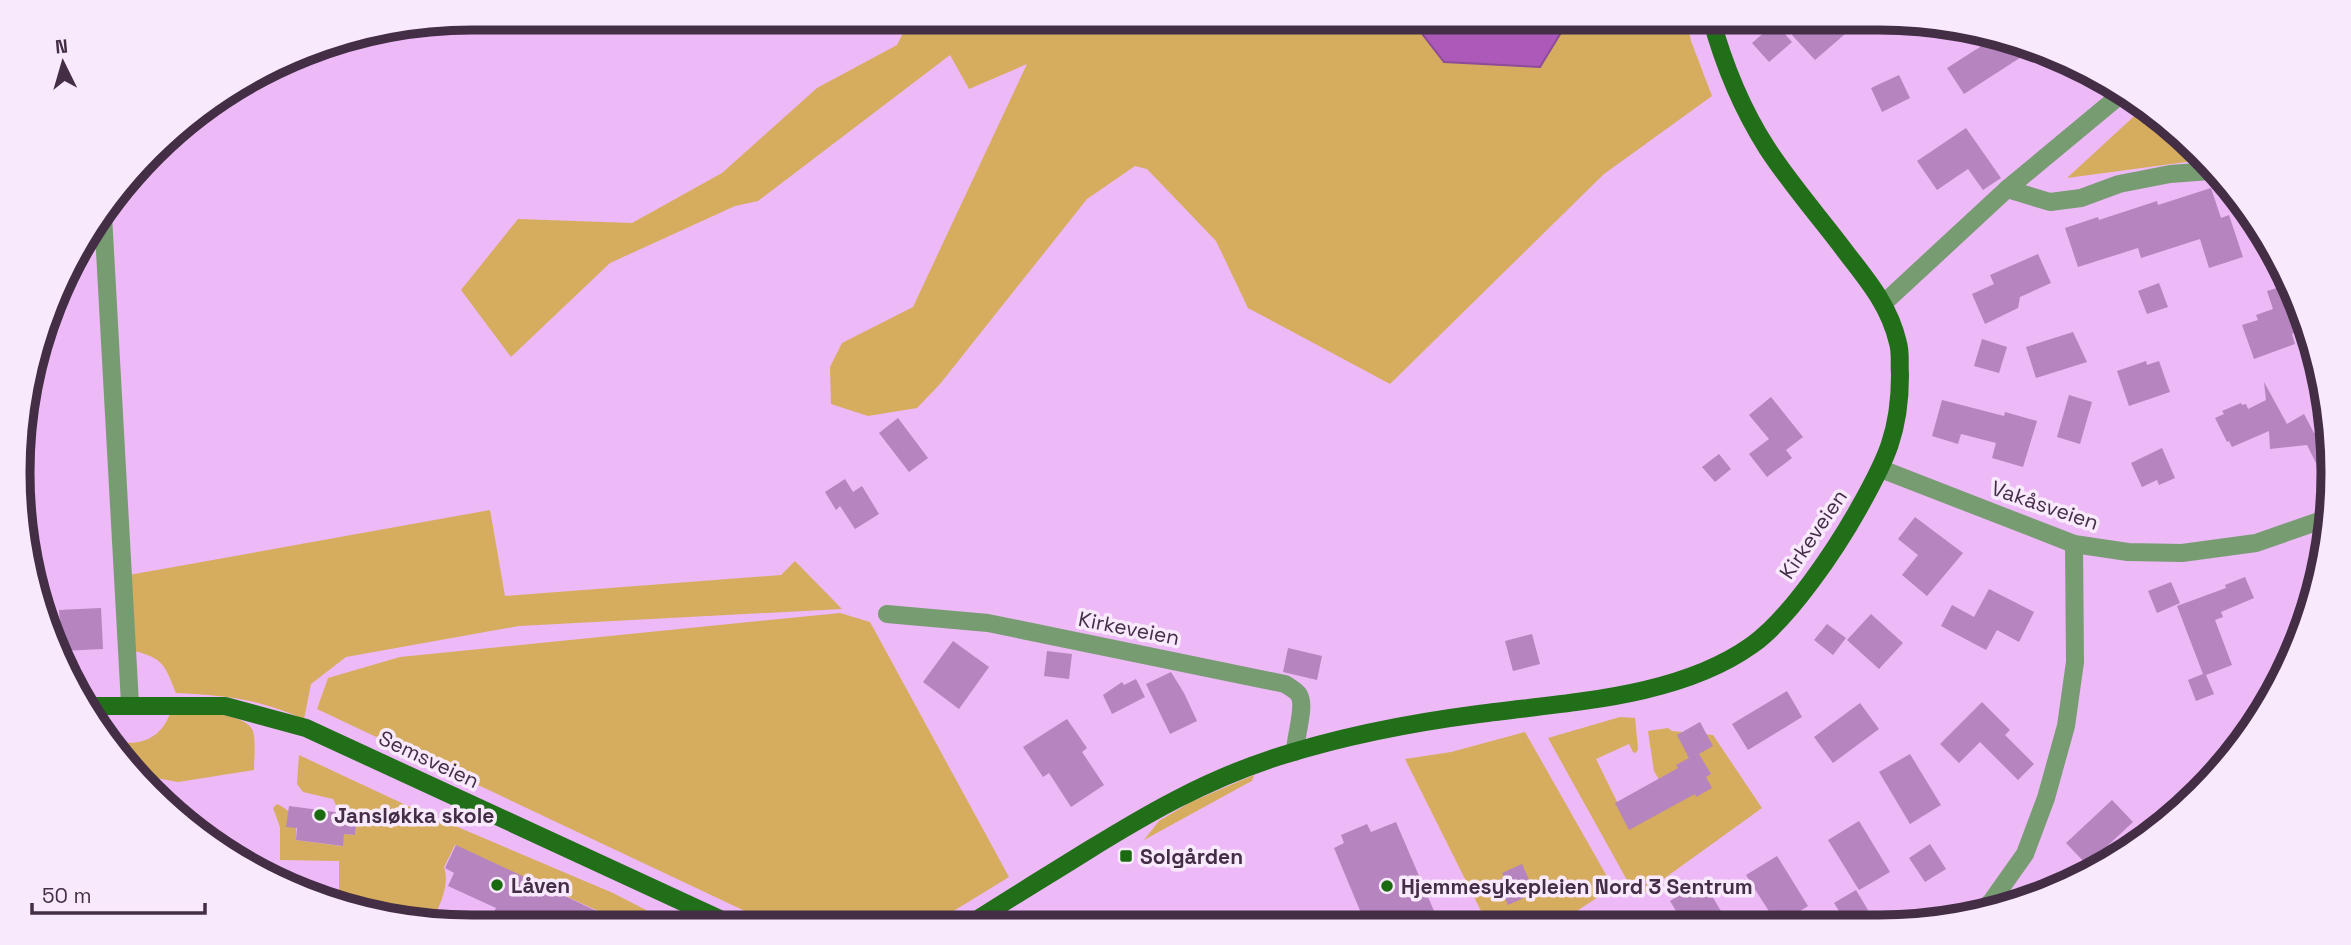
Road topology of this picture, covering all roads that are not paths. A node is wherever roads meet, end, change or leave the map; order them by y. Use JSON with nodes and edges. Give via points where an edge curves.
{"nodes":[{"id":1,"x":1714,"y":30,"type":"edge"},
{"id":2,"x":2116,"y":99,"type":"edge"},
{"id":3,"x":2203,"y":172,"type":"edge"},
{"id":4,"x":2007,"y":189,"type":"junction"},
{"id":5,"x":104,"y":227,"type":"edge"},
{"id":6,"x":1885,"y":302,"type":"junction"},
{"id":7,"x":1881,"y":469,"type":"junction"},
{"id":8,"x":2318,"y":521,"type":"edge"},
{"id":9,"x":2074,"y":544,"type":"junction"},
{"id":10,"x":887,"y":614,"type":"dead end"},
{"id":11,"x":130,"y":705,"type":"junction"},
{"id":12,"x":96,"y":706,"type":"edge"},
{"id":13,"x":1294,"y":752,"type":"junction"},
{"id":14,"x":1992,"y":900,"type":"edge"},
{"id":15,"x":711,"y":915,"type":"edge"},
{"id":16,"x":985,"y":915,"type":"edge"}],
"edges":[{"from":1,"to":6,"type":"main road","name":"Kirkeveien","via":[[1724,63],[1766,147]]},
{"from":2,"to":4,"type":"street"},
{"from":3,"to":4,"type":"street","via":[[2132,181],[2081,198],[2050,202]]},
{"from":4,"to":6,"type":"street"},
{"from":5,"to":11,"type":"street"},
{"from":6,"to":7,"type":"main road","name":"Kirkeveien","via":[[1899,346],[1900,402]]},
{"from":7,"to":9,"type":"street","name":"Vakåsveien"},
{"from":7,"to":13,"type":"main road","name":"Kirkeveien","via":[[1847,529],[1787,610],[1757,641],[1720,665],[1642,689],[1439,720]]},
{"from":8,"to":9,"type":"street","name":"Vakåsveien","via":[[2256,543],[2182,553]]},
{"from":9,"to":14,"type":"street","via":[[2075,662],[2066,726],[2025,854]]},
{"from":10,"to":13,"type":"street","name":"Kirkeveien","via":[[988,623],[1285,684],[1298,694],[1303,708]]},
{"from":11,"to":12,"type":"main road","name":"Semsveien"},
{"from":11,"to":15,"type":"main road","name":"Semsveien","via":[[225,706],[306,728]]},
{"from":13,"to":16,"type":"main road","name":"Kirkeveien","via":[[1231,773],[1165,803]]}]}
